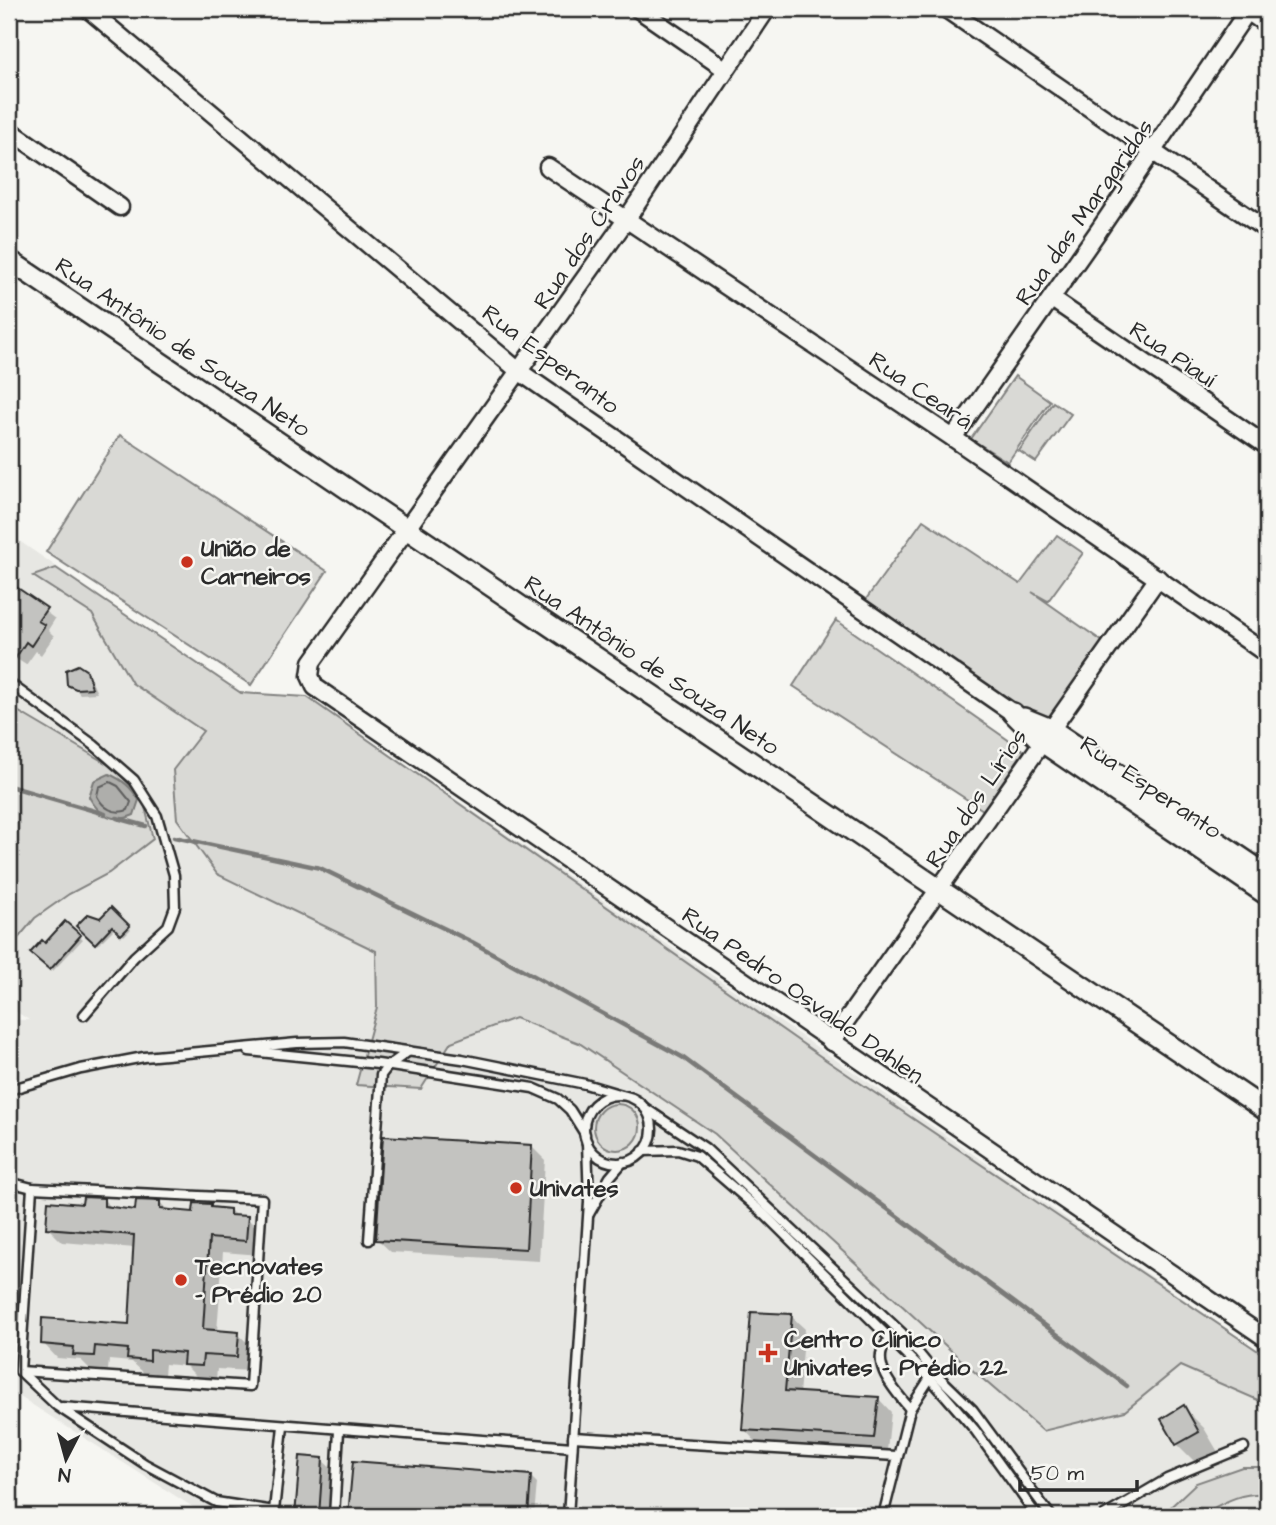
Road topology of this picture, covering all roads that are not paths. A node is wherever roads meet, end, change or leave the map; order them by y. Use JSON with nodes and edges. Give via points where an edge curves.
{"nodes":[{"id":1,"x":88,"y":9,"type":"edge"},
{"id":2,"x":638,"y":9,"type":"edge"},
{"id":3,"x":767,"y":9,"type":"edge"},
{"id":4,"x":946,"y":9,"type":"edge"},
{"id":5,"x":1248,"y":9,"type":"edge"},
{"id":6,"x":1267,"y":23,"type":"edge"},
{"id":7,"x":725,"y":69,"type":"junction"},
{"id":8,"x":9,"y":130,"type":"edge"},
{"id":9,"x":1154,"y":150,"type":"junction"},
{"id":10,"x":548,"y":167,"type":"dead end"},
{"id":11,"x":120,"y":207,"type":"dead end"},
{"id":12,"x":626,"y":220,"type":"junction"},
{"id":13,"x":1267,"y":230,"type":"edge"},
{"id":14,"x":9,"y":260,"type":"edge"},
{"id":15,"x":1052,"y":299,"type":"junction"},
{"id":16,"x":520,"y":372,"type":"junction"},
{"id":17,"x":953,"y":438,"type":"junction"},
{"id":18,"x":1267,"y":446,"type":"edge"},
{"id":19,"x":407,"y":530,"type":"junction"},
{"id":20,"x":1158,"y":578,"type":"junction"},
{"id":21,"x":1267,"y":654,"type":"edge"},
{"id":22,"x":9,"y":683,"type":"edge"},
{"id":23,"x":315,"y":687,"type":"joint"},
{"id":24,"x":1013,"y":713,"type":"joint"},
{"id":25,"x":1046,"y":736,"type":"junction"},
{"id":26,"x":1206,"y":844,"type":"junction"},
{"id":27,"x":1267,"y":875,"type":"edge"},
{"id":28,"x":941,"y":889,"type":"junction"},
{"id":29,"x":1267,"y":895,"type":"edge"},
{"id":30,"x":84,"y":1015,"type":"dead end"},
{"id":31,"x":831,"y":1042,"type":"junction"},
{"id":32,"x":229,"y":1049,"type":"junction"},
{"id":33,"x":409,"y":1051,"type":"junction"},
{"id":34,"x":388,"y":1066,"type":"junction"},
{"id":35,"x":9,"y":1090,"type":"edge"},
{"id":36,"x":622,"y":1095,"type":"junction"},
{"id":37,"x":645,"y":1108,"type":"junction"},
{"id":38,"x":1267,"y":1111,"type":"edge"},
{"id":39,"x":586,"y":1138,"type":"junction"},
{"id":40,"x":643,"y":1151,"type":"junction"},
{"id":41,"x":623,"y":1162,"type":"junction"},
{"id":42,"x":9,"y":1182,"type":"edge"},
{"id":43,"x":32,"y":1188,"type":"junction"},
{"id":44,"x":588,"y":1216,"type":"junction"},
{"id":45,"x":369,"y":1240,"type":"dead end"},
{"id":46,"x":1267,"y":1339,"type":"edge"},
{"id":47,"x":890,"y":1340,"type":"junction"},
{"id":48,"x":910,"y":1342,"type":"junction"},
{"id":49,"x":20,"y":1371,"type":"junction"},
{"id":50,"x":932,"y":1375,"type":"junction"},
{"id":51,"x":57,"y":1406,"type":"junction"},
{"id":52,"x":909,"y":1409,"type":"junction"},
{"id":53,"x":283,"y":1426,"type":"junction"},
{"id":54,"x":340,"y":1431,"type":"junction"},
{"id":55,"x":573,"y":1437,"type":"junction"},
{"id":56,"x":572,"y":1447,"type":"junction"},
{"id":57,"x":1244,"y":1447,"type":"dead end"},
{"id":58,"x":896,"y":1457,"type":"junction"},
{"id":59,"x":334,"y":1516,"type":"edge"},
{"id":60,"x":568,"y":1516,"type":"edge"},
{"id":61,"x":883,"y":1516,"type":"edge"},
{"id":62,"x":1037,"y":1516,"type":"edge"},
{"id":63,"x":1051,"y":1516,"type":"edge"},
{"id":64,"x":1104,"y":1516,"type":"edge"}],
"edges":[{"from":1,"to":16,"type":"street","name":"Rua Esperanto"},
{"from":2,"to":7,"type":"street"},
{"from":3,"to":7,"type":"street","name":"Rua dos Cravos"},
{"from":4,"to":9,"type":"street"},
{"from":5,"to":6,"type":"street"},
{"from":5,"to":9,"type":"street","name":"Rua das Margaridas"},
{"from":7,"to":12,"type":"street","name":"Rua dos Cravos"},
{"from":8,"to":11,"type":"street"},
{"from":9,"to":13,"type":"street"},
{"from":9,"to":15,"type":"street","name":"Rua das Margaridas"},
{"from":10,"to":12,"type":"street","name":"Rua Ceará"},
{"from":12,"to":16,"type":"street","name":"Rua dos Cravos"},
{"from":12,"to":17,"type":"street","name":"Rua Ceará"},
{"from":14,"to":19,"type":"street","name":"Rua Antônio de Souza Neto"},
{"from":15,"to":17,"type":"street","name":"Rua das Margaridas"},
{"from":15,"to":18,"type":"street","name":"Rua Piauí"},
{"from":16,"to":19,"type":"street","name":"Rua dos Cravos"},
{"from":16,"to":24,"type":"street","name":"Rua Esperanto"},
{"from":17,"to":20,"type":"street","name":"Rua Ceará"},
{"from":19,"to":23,"type":"street","name":"Rua dos Cravos","via":[[312,662],[310,676]]},
{"from":19,"to":28,"type":"street","name":"Rua Antônio de Souza Neto"},
{"from":20,"to":21,"type":"street","name":"Rua Ceará"},
{"from":20,"to":25,"type":"street","name":"Rua dos Lírios"},
{"from":22,"to":30,"type":"lane","via":[[134,780],[157,816],[174,874],[175,907],[168,926]]},
{"from":23,"to":31,"type":"street","name":"Rua Pedro Osvaldo Dahlen"},
{"from":24,"to":25,"type":"street","name":"Rua Esperanto"},
{"from":25,"to":26,"type":"street","name":"Rua Esperanto"},
{"from":25,"to":28,"type":"street","name":"Rua dos Lírios"},
{"from":26,"to":27,"type":"street","name":"Rua Esperanto"},
{"from":26,"to":29,"type":"street","name":"Rua Esperanto"},
{"from":28,"to":31,"type":"street","name":"Rua dos Lírios"},
{"from":28,"to":38,"type":"street","name":"Rua Antônio de Souza Neto"},
{"from":31,"to":46,"type":"street","name":"Rua Pedro Osvaldo Dahlen"},
{"from":32,"to":33,"type":"lane","via":[[344,1042]]},
{"from":32,"to":34,"type":"lane"},
{"from":32,"to":35,"type":"lane","via":[[144,1057]]},
{"from":33,"to":34,"type":"lane"},
{"from":33,"to":36,"type":"lane"},
{"from":34,"to":39,"type":"lane","via":[[533,1088],[558,1099]]},
{"from":34,"to":45,"type":"lane","via":[[381,1075]]},
{"from":36,"to":37,"type":"lane"},
{"from":36,"to":39,"type":"lane","via":[[597,1102],[587,1116]]},
{"from":37,"to":40,"type":"lane","via":[[652,1133]]},
{"from":37,"to":48,"type":"lane","via":[[705,1148]]},
{"from":39,"to":41,"type":"lane","via":[[598,1156]]},
{"from":39,"to":44,"type":"lane"},
{"from":40,"to":41,"type":"lane"},
{"from":40,"to":47,"type":"lane","via":[[678,1150],[697,1156],[764,1214]]},
{"from":41,"to":44,"type":"lane"},
{"from":42,"to":43,"type":"lane"},
{"from":43,"to":49,"type":"lane"},
{"from":43,"to":49,"type":"lane","via":[[262,1199],[250,1386]]},
{"from":44,"to":55,"type":"lane"},
{"from":47,"to":48,"type":"lane"},
{"from":47,"to":50,"type":"lane"},
{"from":47,"to":52,"type":"lane","via":[[882,1354],[883,1369]]},
{"from":48,"to":50,"type":"lane"},
{"from":49,"to":51,"type":"lane"},
{"from":50,"to":52,"type":"lane"},
{"from":50,"to":62,"type":"lane"},
{"from":50,"to":63,"type":"lane","via":[[973,1410]]},
{"from":51,"to":53,"type":"lane"},
{"from":51,"to":53,"type":"lane","via":[[145,1464],[216,1502],[274,1511]]},
{"from":52,"to":58,"type":"lane"},
{"from":53,"to":54,"type":"lane"},
{"from":54,"to":56,"type":"lane"},
{"from":54,"to":59,"type":"lane"},
{"from":55,"to":56,"type":"lane"},
{"from":55,"to":58,"type":"lane"},
{"from":56,"to":60,"type":"lane"},
{"from":57,"to":64,"type":"lane","via":[[1167,1479]]},
{"from":58,"to":61,"type":"lane"}]}
